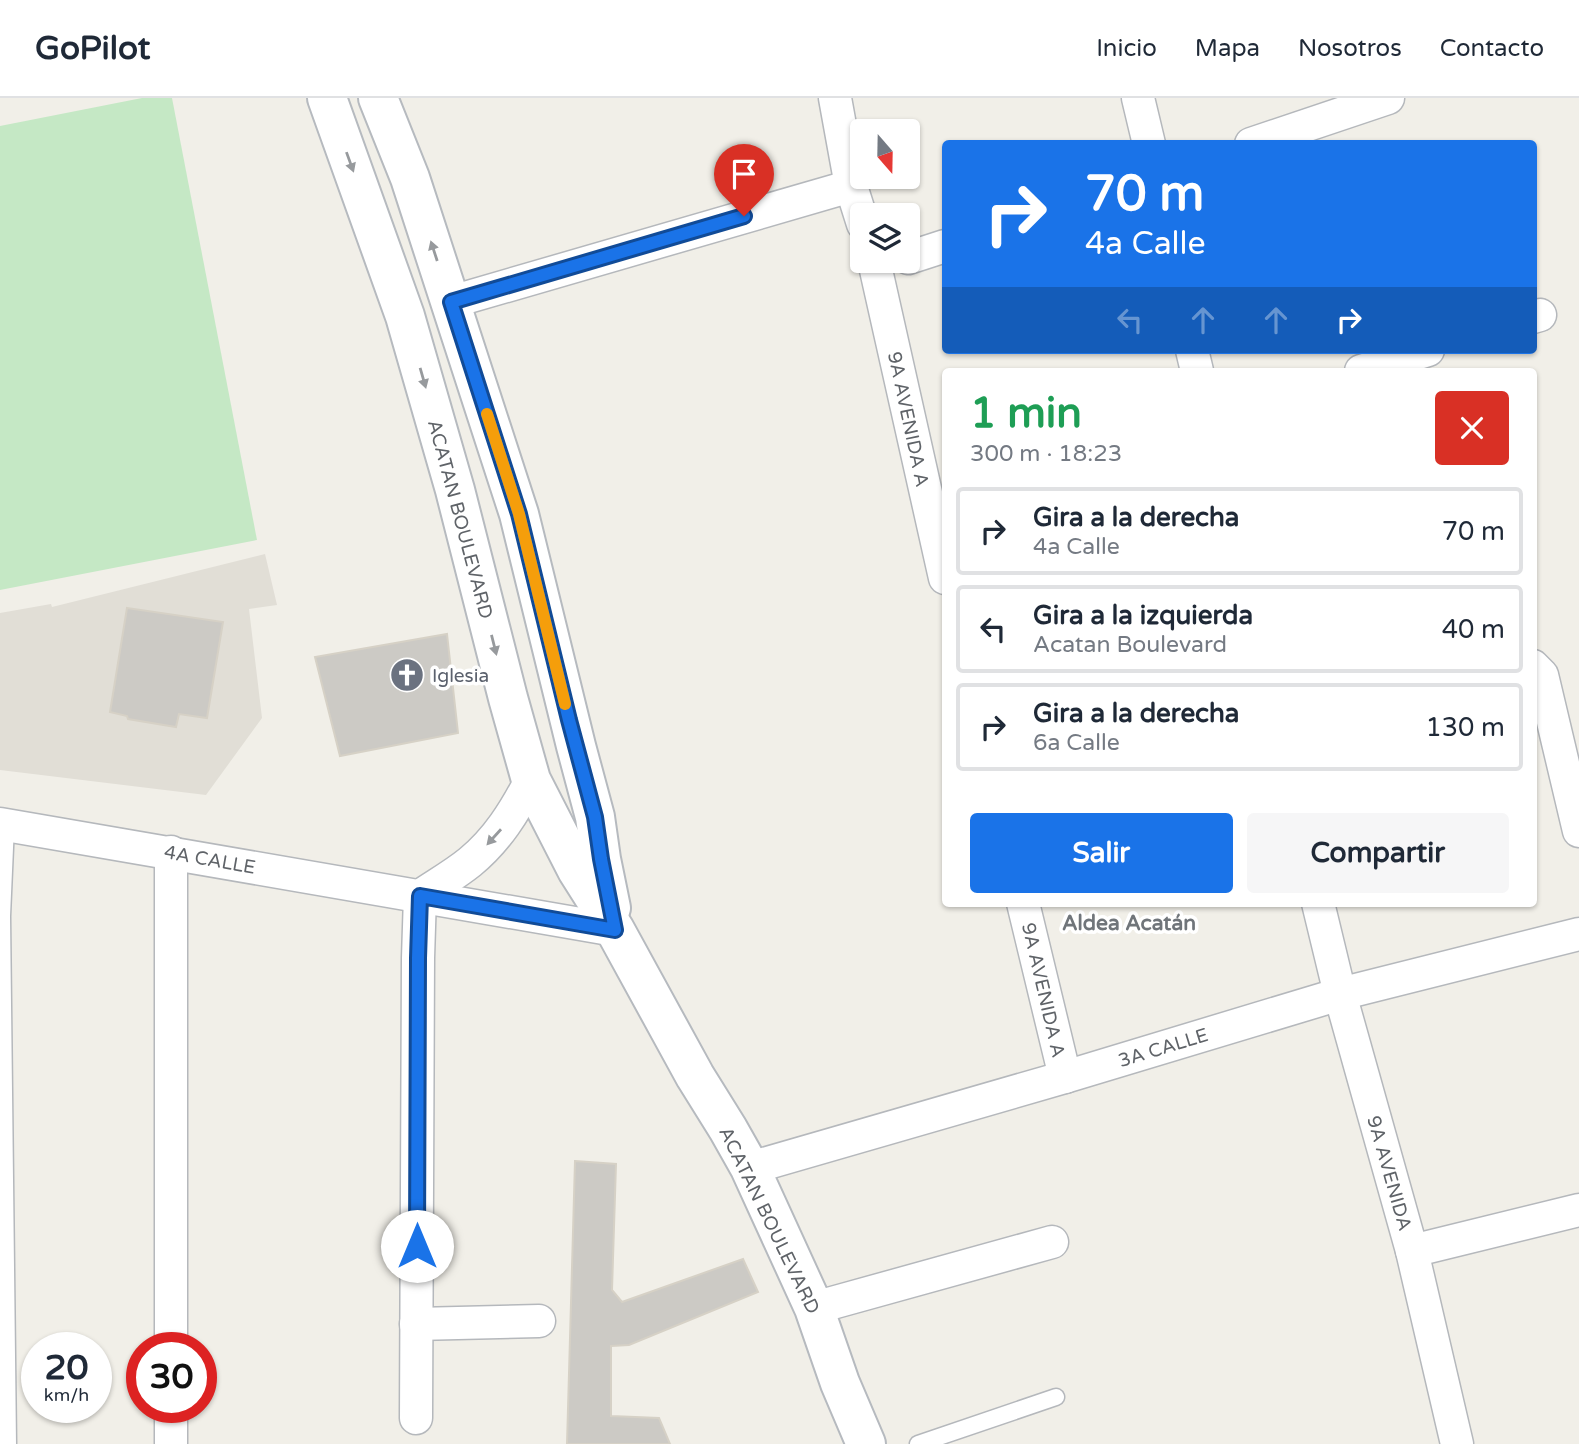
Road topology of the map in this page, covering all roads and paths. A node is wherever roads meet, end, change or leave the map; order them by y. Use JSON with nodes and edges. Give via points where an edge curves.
{"nodes":[{"id":1,"x":327,"y":98,"type":"edge"},
{"id":2,"x":378,"y":98,"type":"edge"},
{"id":3,"x":835,"y":98,"type":"edge"},
{"id":4,"x":1138,"y":98,"type":"edge"},
{"id":5,"x":1388,"y":98,"type":"edge"},
{"id":6,"x":1148,"y":140,"type":"edge"},
{"id":7,"x":1263,"y":140,"type":"edge"},
{"id":8,"x":850,"y":180,"type":"edge"},
{"id":9,"x":850,"y":186,"type":"edge"},
{"id":10,"x":942,"y":247,"type":"edge"},
{"id":11,"x":920,"y":254,"type":"edge"},
{"id":12,"x":886,"y":273,"type":"edge"},
{"id":13,"x":451,"y":302,"type":"junction"},
{"id":14,"x":1415,"y":354,"type":"edge"},
{"id":15,"x":1371,"y":368,"type":"edge"},
{"id":16,"x":937,"y":506,"type":"edge"},
{"id":17,"x":942,"y":551,"type":"edge"},
{"id":18,"x":1537,"y":670,"type":"edge"},
{"id":19,"x":531,"y":780,"type":"junction"},
{"id":20,"x":3,"y":824,"type":"edge"},
{"id":21,"x":1579,"y":831,"type":"edge"},
{"id":22,"x":171,"y":852,"type":"junction"},
{"id":23,"x":589,"y":865,"type":"junction"},
{"id":24,"x":420,"y":896,"type":"junction"},
{"id":25,"x":1024,"y":907,"type":"edge"},
{"id":26,"x":1319,"y":907,"type":"edge"},
{"id":27,"x":1,"y":916,"type":"edge"},
{"id":28,"x":615,"y":930,"type":"junction"},
{"id":29,"x":1579,"y":934,"type":"edge"},
{"id":30,"x":1340,"y":994,"type":"junction"},
{"id":31,"x":1065,"y":1077,"type":"junction"},
{"id":32,"x":750,"y":1168,"type":"junction"},
{"id":33,"x":1579,"y":1210,"type":"edge"},
{"id":34,"x":1052,"y":1242,"type":"dead end"},
{"id":35,"x":1412,"y":1251,"type":"junction"},
{"id":36,"x":814,"y":1308,"type":"junction"},
{"id":37,"x":539,"y":1321,"type":"dead end"},
{"id":38,"x":416,"y":1324,"type":"junction"},
{"id":39,"x":171,"y":1332,"type":"edge"},
{"id":40,"x":1056,"y":1396,"type":"dead end"},
{"id":41,"x":416,"y":1418,"type":"dead end"},
{"id":42,"x":171,"y":1423,"type":"edge"},
{"id":43,"x":8,"y":1444,"type":"edge"},
{"id":44,"x":171,"y":1444,"type":"edge"},
{"id":45,"x":866,"y":1444,"type":"edge"},
{"id":46,"x":918,"y":1444,"type":"edge"},
{"id":47,"x":1457,"y":1444,"type":"edge"}],
"edges":[{"from":1,"to":19,"type":"main road","name":"ACATAN BOULEVARD","one_way":true,"via":[[405,316]]},
{"from":13,"to":2,"type":"main road","name":"ACATAN BOULEVARD","one_way":true},
{"from":3,"to":8,"type":"street"},
{"from":4,"to":6,"type":"street"},
{"from":5,"to":7,"type":"street"},
{"from":9,"to":13,"type":"street"},
{"from":10,"to":11,"type":"street"},
{"from":12,"to":16,"type":"street","name":"9A AVENIDA A"},
{"from":13,"to":23,"type":"main road","name":"ACATAN BOULEVARD","via":[[519,514],[595,817]]},
{"from":14,"to":15,"type":"street"},
{"from":16,"to":17,"type":"street","name":"9A AVENIDA A"},
{"from":18,"to":21,"type":"street","via":[[1542,675]]},
{"from":19,"to":23,"type":"main road","name":"ACATAN BOULEVARD"},
{"from":19,"to":24,"type":"street","one_way":true,"via":[[498,834],[470,862]]},
{"from":20,"to":22,"type":"street","name":"4A CALLE"},
{"from":20,"to":27,"type":"lane"},
{"from":22,"to":24,"type":"street","name":"4A CALLE"},
{"from":22,"to":39,"type":"street"},
{"from":23,"to":28,"type":"main road","name":"ACATAN BOULEVARD"},
{"from":24,"to":28,"type":"street","name":"4A CALLE"},
{"from":24,"to":38,"type":"street"},
{"from":25,"to":31,"type":"street","name":"9A AVENIDA A"},
{"from":26,"to":30,"type":"street","name":"9A AVENIDA"},
{"from":27,"to":43,"type":"lane"},
{"from":28,"to":32,"type":"main road","name":"ACATAN BOULEVARD"},
{"from":29,"to":30,"type":"street","name":"3A CALLE"},
{"from":30,"to":31,"type":"street","name":"3A CALLE"},
{"from":30,"to":35,"type":"street","name":"9A AVENIDA"},
{"from":31,"to":32,"type":"street","name":"3A CALLE"},
{"from":32,"to":36,"type":"main road","name":"ACATAN BOULEVARD"},
{"from":33,"to":35,"type":"street"},
{"from":34,"to":36,"type":"street"},
{"from":35,"to":47,"type":"street","name":"9A AVENIDA"},
{"from":36,"to":45,"type":"main road","name":"ACATAN BOULEVARD"},
{"from":37,"to":38,"type":"street"},
{"from":38,"to":41,"type":"street"},
{"from":40,"to":46,"type":"lane"},
{"from":42,"to":44,"type":"street"}]}
